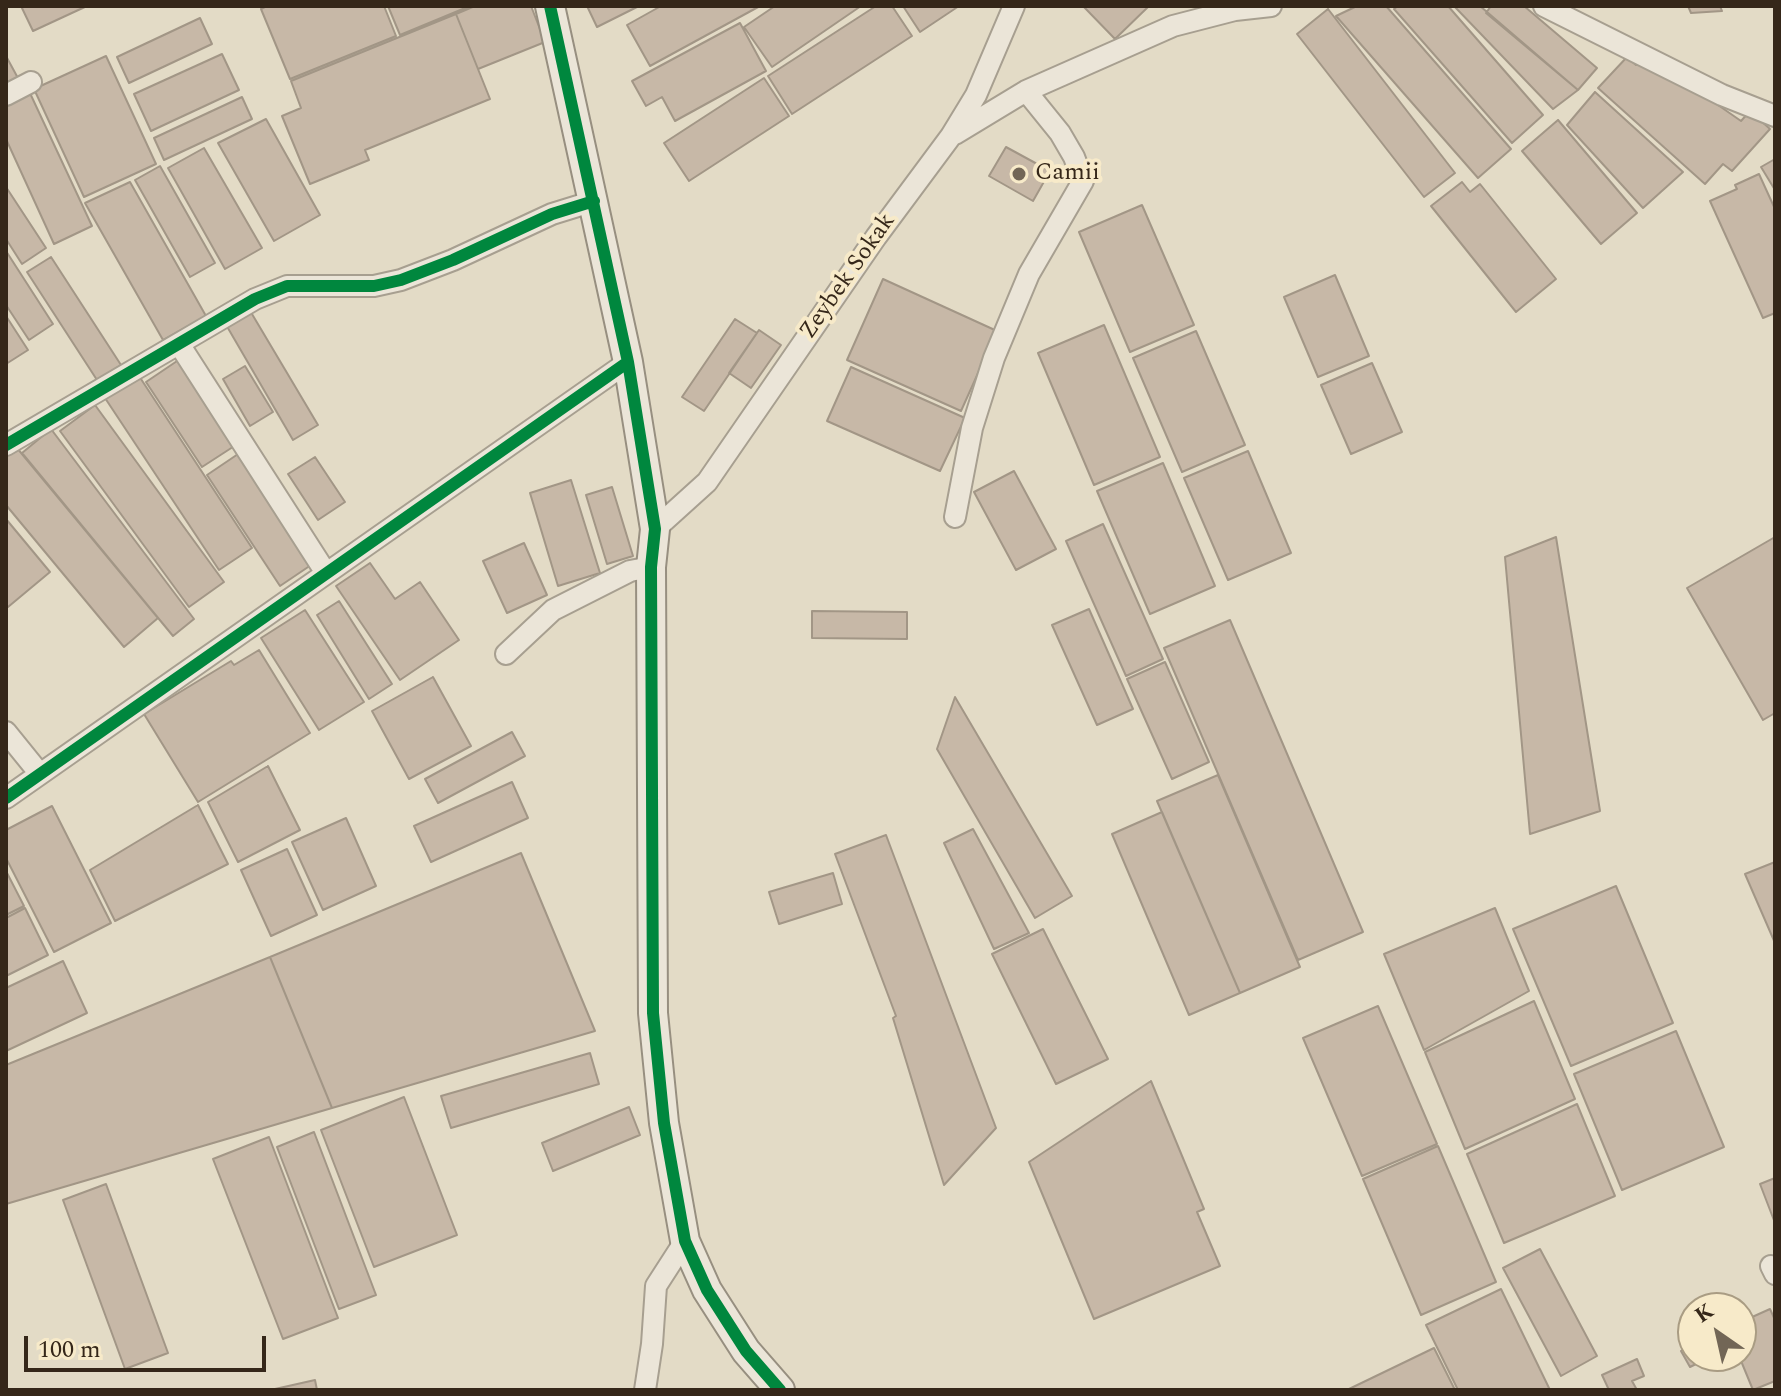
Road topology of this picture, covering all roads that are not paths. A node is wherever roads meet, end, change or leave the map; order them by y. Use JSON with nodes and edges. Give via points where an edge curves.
{"nodes":[{"id":1,"x":550,"y":6,"type":"edge"},
{"id":2,"x":1014,"y":6,"type":"edge"},
{"id":3,"x":1271,"y":6,"type":"edge"},
{"id":4,"x":1544,"y":6,"type":"edge"},
{"id":5,"x":31,"y":82,"type":"dead end"},
{"id":6,"x":1026,"y":91,"type":"junction"},
{"id":7,"x":6,"y":95,"type":"edge"},
{"id":8,"x":1775,"y":116,"type":"edge"},
{"id":9,"x":951,"y":136,"type":"junction"},
{"id":10,"x":594,"y":201,"type":"junction"},
{"id":11,"x":179,"y":344,"type":"junction"},
{"id":12,"x":628,"y":362,"type":"junction"},
{"id":13,"x":6,"y":445,"type":"edge"},
{"id":14,"x":955,"y":517,"type":"dead end"},
{"id":15,"x":655,"y":529,"type":"junction"},
{"id":16,"x":651,"y":567,"type":"junction"},
{"id":17,"x":326,"y":573,"type":"junction"},
{"id":18,"x":506,"y":654,"type":"dead end"},
{"id":19,"x":6,"y":732,"type":"edge"},
{"id":20,"x":40,"y":774,"type":"junction"},
{"id":21,"x":6,"y":798,"type":"edge"},
{"id":22,"x":685,"y":1241,"type":"junction"},
{"id":23,"x":645,"y":1390,"type":"edge"},
{"id":24,"x":780,"y":1390,"type":"edge"}],
"edges":[{"from":1,"to":10,"type":"street"},
{"from":2,"to":9,"type":"street","name":"Zeybek Sokak","via":[[976,95]]},
{"from":3,"to":6,"type":"street","via":[[1173,26]]},
{"from":4,"to":8,"type":"street"},
{"from":5,"to":7,"type":"street"},
{"from":6,"to":9,"type":"street"},
{"from":6,"to":14,"type":"street","via":[[1060,133],[1083,181],[1029,274],[994,358],[972,428]]},
{"from":9,"to":15,"type":"street","name":"Zeybek Sokak","via":[[707,482]]},
{"from":10,"to":11,"type":"street","via":[[401,280],[374,286],[287,286]]},
{"from":10,"to":12,"type":"street"},
{"from":11,"to":13,"type":"street"},
{"from":11,"to":17,"type":"street"},
{"from":12,"to":15,"type":"street"},
{"from":12,"to":17,"type":"street"},
{"from":15,"to":16,"type":"street"},
{"from":16,"to":18,"type":"street","via":[[630,571],[553,610]]},
{"from":16,"to":22,"type":"street","via":[[653,1013],[664,1123]]},
{"from":17,"to":20,"type":"street"},
{"from":19,"to":20,"type":"street"},
{"from":20,"to":21,"type":"street"},
{"from":22,"to":23,"type":"street","via":[[656,1286]]},
{"from":22,"to":24,"type":"street","via":[[707,1290],[746,1351]]}]}
